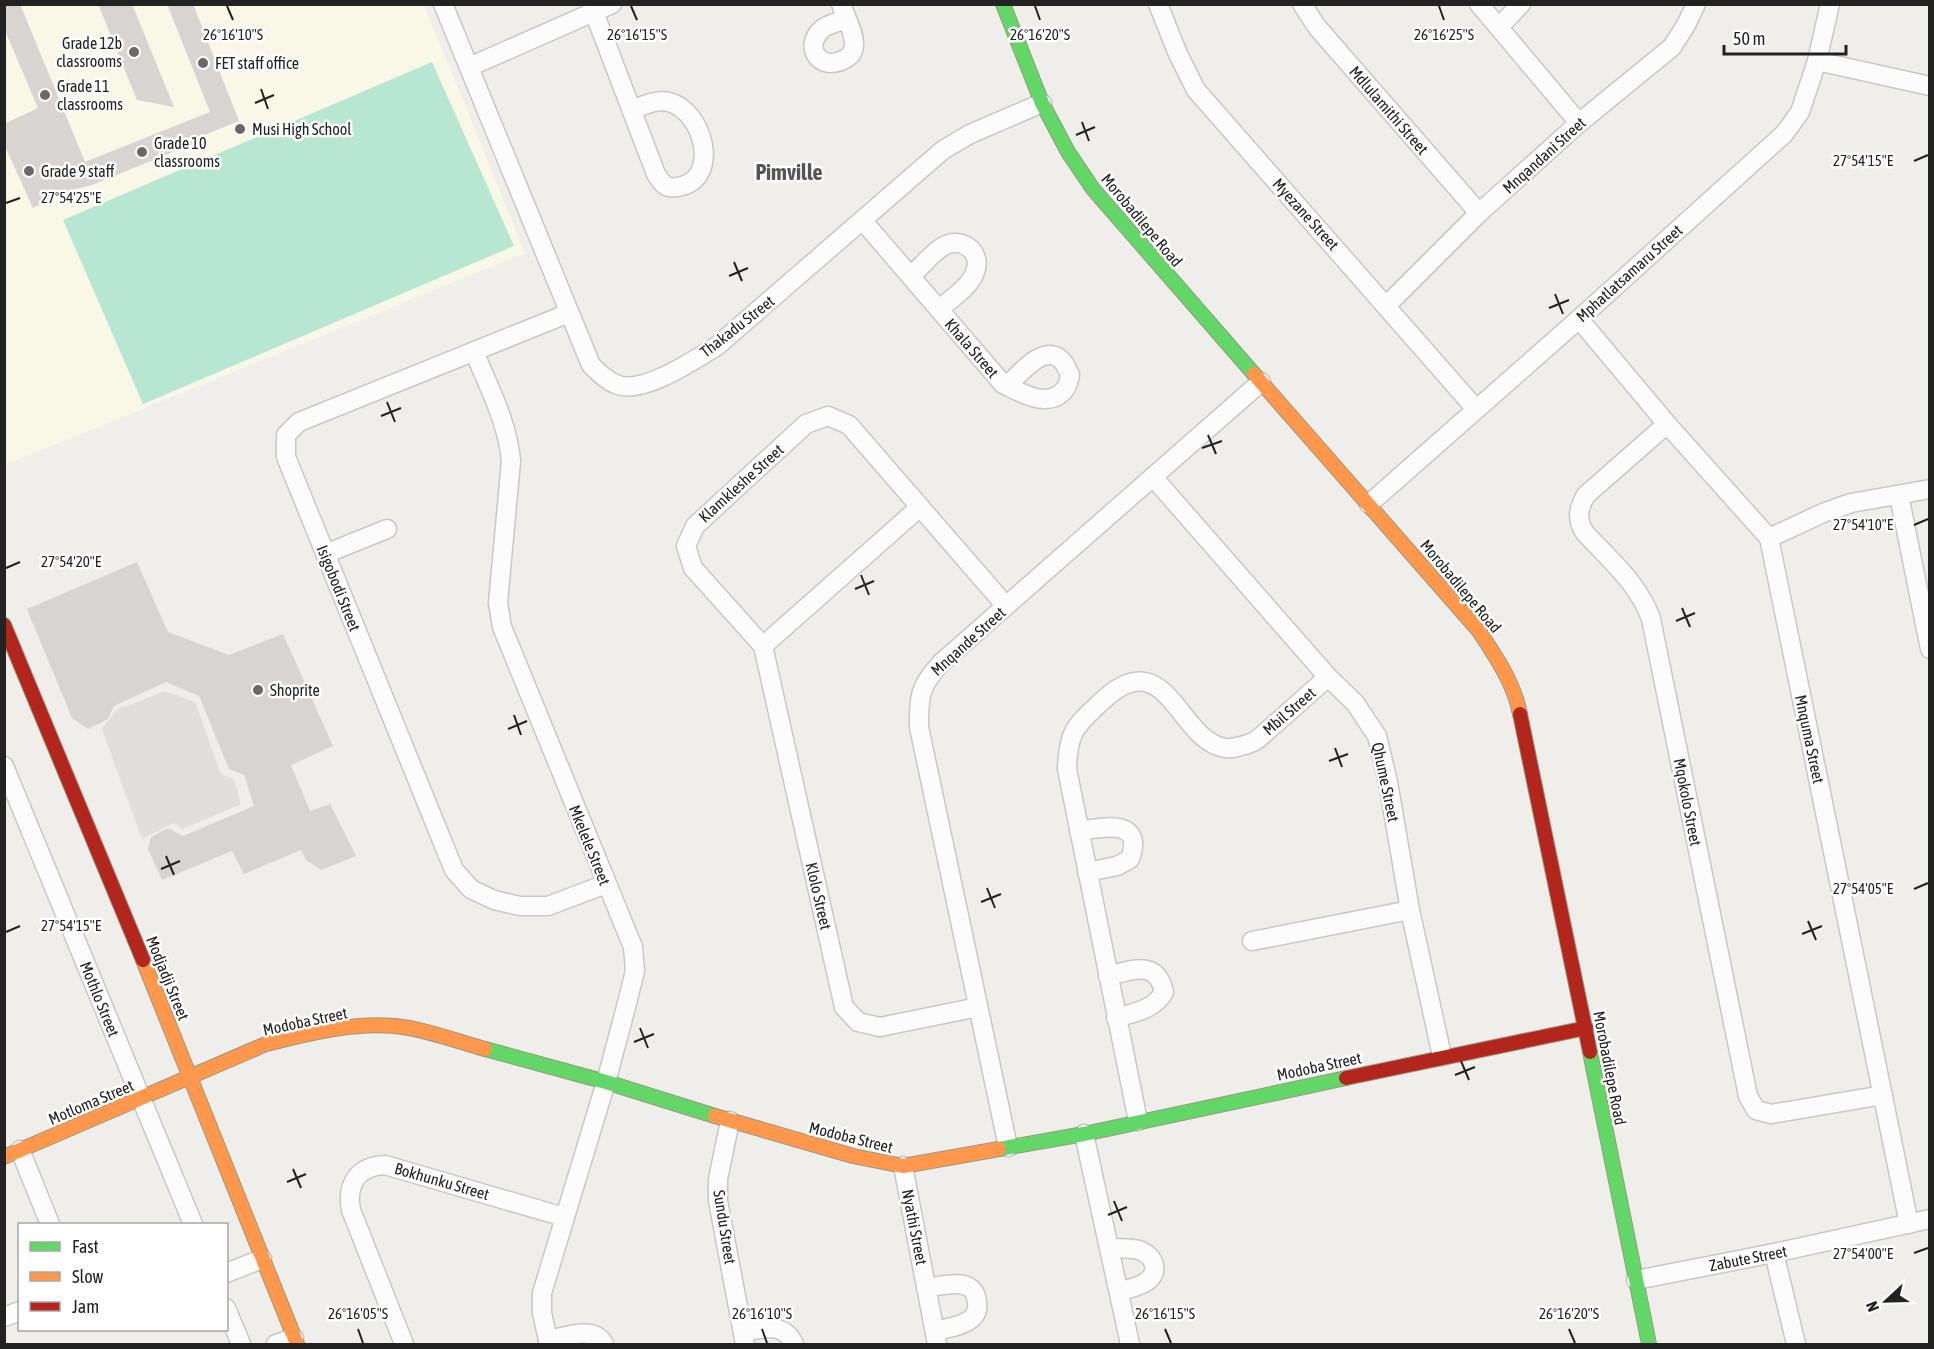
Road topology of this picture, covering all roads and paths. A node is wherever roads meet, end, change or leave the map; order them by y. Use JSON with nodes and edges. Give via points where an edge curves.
{"nodes":[{"id":1,"x":443,"y":4,"type":"edge"},
{"id":2,"x":612,"y":4,"type":"edge"},
{"id":3,"x":1002,"y":4,"type":"edge"},
{"id":4,"x":1158,"y":4,"type":"edge"},
{"id":5,"x":1302,"y":4,"type":"edge"},
{"id":6,"x":1479,"y":4,"type":"edge"},
{"id":7,"x":1521,"y":4,"type":"edge"},
{"id":8,"x":1696,"y":4,"type":"edge"},
{"id":9,"x":1830,"y":4,"type":"edge"},
{"id":10,"x":594,"y":12,"type":"junction"},
{"id":11,"x":1498,"y":27,"type":"junction"},
{"id":12,"x":1818,"y":61,"type":"junction"},
{"id":13,"x":469,"y":67,"type":"junction"},
{"id":14,"x":1929,"y":86,"type":"edge"},
{"id":15,"x":1042,"y":103,"type":"junction"},
{"id":16,"x":633,"y":110,"type":"junction"},
{"id":17,"x":1579,"y":123,"type":"junction"},
{"id":18,"x":1479,"y":213,"type":"junction"},
{"id":19,"x":863,"y":221,"type":"junction"},
{"id":20,"x":911,"y":276,"type":"junction"},
{"id":21,"x":1387,"y":305,"type":"junction"},
{"id":22,"x":939,"y":309,"type":"junction"},
{"id":23,"x":569,"y":313,"type":"junction"},
{"id":24,"x":1579,"y":319,"type":"junction"},
{"id":25,"x":474,"y":351,"type":"junction"},
{"id":26,"x":1261,"y":382,"type":"junction"},
{"id":27,"x":1007,"y":386,"type":"dead end"},
{"id":28,"x":1476,"y":409,"type":"junction"},
{"id":29,"x":1667,"y":424,"type":"junction"},
{"id":30,"x":1153,"y":477,"type":"junction"},
{"id":31,"x":1929,"y":489,"type":"edge"},
{"id":32,"x":1899,"y":495,"type":"junction"},
{"id":33,"x":1369,"y":504,"type":"junction"},
{"id":34,"x":920,"y":507,"type":"junction"},
{"id":35,"x":387,"y":530,"type":"dead end"},
{"id":36,"x":1769,"y":538,"type":"junction"},
{"id":37,"x":325,"y":554,"type":"junction"},
{"id":38,"x":1006,"y":606,"type":"junction"},
{"id":39,"x":4,"y":625,"type":"edge"},
{"id":40,"x":764,"y":646,"type":"junction"},
{"id":41,"x":1929,"y":649,"type":"edge"},
{"id":42,"x":1328,"y":677,"type":"junction"},
{"id":43,"x":4,"y":766,"type":"edge"},
{"id":44,"x":1079,"y":831,"type":"junction"},
{"id":45,"x":1087,"y":872,"type":"junction"},
{"id":46,"x":606,"y":884,"type":"junction"},
{"id":47,"x":1410,"y":910,"type":"junction"},
{"id":48,"x":1252,"y":941,"type":"dead end"},
{"id":49,"x":1108,"y":975,"type":"junction"},
{"id":50,"x":978,"y":1007,"type":"junction"},
{"id":51,"x":1116,"y":1018,"type":"junction"},
{"id":52,"x":1586,"y":1028,"type":"junction"},
{"id":53,"x":1442,"y":1056,"type":"junction"},
{"id":54,"x":191,"y":1077,"type":"junction"},
{"id":55,"x":606,"y":1082,"type":"junction"},
{"id":56,"x":1884,"y":1095,"type":"junction"},
{"id":57,"x":141,"y":1099,"type":"junction"},
{"id":58,"x":1138,"y":1121,"type":"junction"},
{"id":59,"x":730,"y":1122,"type":"junction"},
{"id":60,"x":1084,"y":1134,"type":"junction"},
{"id":61,"x":1008,"y":1147,"type":"junction"},
{"id":62,"x":12,"y":1153,"type":"edge"},
{"id":63,"x":903,"y":1166,"type":"junction"},
{"id":64,"x":564,"y":1217,"type":"junction"},
{"id":65,"x":1929,"y":1219,"type":"edge"},
{"id":66,"x":49,"y":1223,"type":"edge"},
{"id":67,"x":193,"y":1223,"type":"edge"},
{"id":68,"x":1910,"y":1224,"type":"junction"},
{"id":69,"x":1110,"y":1248,"type":"junction"},
{"id":70,"x":1774,"y":1254,"type":"junction"},
{"id":71,"x":262,"y":1259,"type":"junction"},
{"id":72,"x":228,"y":1272,"type":"edge"},
{"id":73,"x":1636,"y":1280,"type":"junction"},
{"id":74,"x":926,"y":1288,"type":"junction"},
{"id":75,"x":1119,"y":1291,"type":"junction"},
{"id":76,"x":228,"y":1313,"type":"edge"},
{"id":77,"x":744,"y":1338,"type":"edge"},
{"id":78,"x":936,"y":1338,"type":"edge"},
{"id":79,"x":296,"y":1341,"type":"edge"},
{"id":80,"x":549,"y":1342,"type":"edge"},
{"id":81,"x":241,"y":1344,"type":"edge"},
{"id":82,"x":276,"y":1344,"type":"edge"},
{"id":83,"x":404,"y":1344,"type":"edge"},
{"id":84,"x":604,"y":1344,"type":"edge"},
{"id":85,"x":794,"y":1344,"type":"edge"},
{"id":86,"x":1130,"y":1344,"type":"edge"},
{"id":87,"x":1649,"y":1344,"type":"edge"},
{"id":88,"x":1796,"y":1344,"type":"edge"}],
"edges":[{"from":1,"to":13,"type":"street","name":"Thakadu Street"},
{"from":2,"to":10,"type":"street"},
{"from":3,"to":15,"type":"street","name":"Morobadilepe Road"},
{"from":4,"to":21,"type":"street","name":"Myezane Street","via":[[1197,90]]},
{"from":5,"to":18,"type":"street","name":"Mdlulamithi Street","via":[[1317,27]]},
{"from":6,"to":11,"type":"street"},
{"from":7,"to":11,"type":"street"},
{"from":8,"to":17,"type":"street","name":"Mnqandani Street","via":[[1672,47]]},
{"from":9,"to":12,"type":"street","name":"Mphatlatsamaru Street"},
{"from":10,"to":13,"type":"street"},
{"from":10,"to":16,"type":"street"},
{"from":11,"to":17,"type":"street"},
{"from":12,"to":14,"type":"street"},
{"from":12,"to":24,"type":"street","name":"Mphatlatsamaru Street","via":[[1800,112],[1784,134]]},
{"from":13,"to":23,"type":"street","name":"Thakadu Street"},
{"from":15,"to":19,"type":"street","name":"Thakadu Street","via":[[943,150]]},
{"from":15,"to":26,"type":"street","name":"Morobadilepe Road","via":[[1093,189]]},
{"from":16,"to":16,"type":"street","via":[[663,185],[672,188],[690,184],[697,178],[704,159],[693,120],[682,108],[668,102],[647,103]]},
{"from":17,"to":18,"type":"street","name":"Mnqandani Street"},
{"from":18,"to":21,"type":"street","name":"Mnqandani Street"},
{"from":19,"to":20,"type":"street","name":"Khala Street"},
{"from":19,"to":23,"type":"street","name":"Thakadu Street","via":[[717,346],[636,386],[619,385],[591,365]]},
{"from":20,"to":22,"type":"street","name":"Khala Street"},
{"from":20,"to":22,"type":"street","name":"Khala Street","via":[[942,246],[964,243],[971,249],[976,272]]},
{"from":21,"to":28,"type":"street","name":"Myezane Street"},
{"from":22,"to":27,"type":"street","name":"Khala Street"},
{"from":23,"to":25,"type":"street","name":"Isigobodi Street"},
{"from":24,"to":28,"type":"street","name":"Mphatlatsamaru Street"},
{"from":24,"to":29,"type":"street"},
{"from":25,"to":37,"type":"street","name":"Isigobodi Street","via":[[299,422],[286,435],[286,457]]},
{"from":25,"to":46,"type":"street","name":"Mkelele Street","via":[[510,447],[498,603],[502,627]]},
{"from":26,"to":30,"type":"street","name":"Mnqande Street"},
{"from":26,"to":33,"type":"street","name":"Morobadilepe Road"},
{"from":28,"to":33,"type":"street","name":"Mphatlatsamaru Street"},
{"from":29,"to":36,"type":"street"},
{"from":29,"to":56,"type":"street","name":"Mqokolo Street","via":[[1586,495],[1578,515],[1585,533],[1645,602],[1651,619],[1748,1095],[1756,1110],[1771,1114]]},
{"from":30,"to":38,"type":"street","name":"Mnqande Street"},
{"from":30,"to":42,"type":"street","name":"Qhume Street"},
{"from":31,"to":32,"type":"street"},
{"from":32,"to":36,"type":"street","via":[[1851,503]]},
{"from":32,"to":41,"type":"street"},
{"from":33,"to":52,"type":"street","name":"Morobadilepe Road","via":[[1479,631],[1517,699]]},
{"from":34,"to":38,"type":"street","name":"Klamkleshe Street"},
{"from":34,"to":40,"type":"street"},
{"from":34,"to":40,"type":"street","name":"Klamkleshe Street","via":[[849,425],[828,416],[806,424],[694,526],[686,546],[693,568]]},
{"from":35,"to":37,"type":"street"},
{"from":36,"to":56,"type":"street","name":"Mnquma Street"},
{"from":37,"to":46,"type":"street","name":"Isigobodi Street","via":[[454,870],[471,889],[520,906],[548,906]]},
{"from":38,"to":50,"type":"street","name":"Mnqande Street","via":[[926,679],[919,700],[920,727]]},
{"from":39,"to":54,"type":"street","name":"Modjadji Street"},
{"from":40,"to":50,"type":"street","name":"Klolo Street","via":[[844,1007],[858,1022],[880,1027]]},
{"from":42,"to":44,"type":"street","name":"Mbil Street","via":[[1254,742],[1227,749],[1208,742],[1166,694],[1149,683],[1126,683],[1111,692],[1077,725],[1068,745],[1067,769]]},
{"from":42,"to":47,"type":"street","name":"Qhume Street","via":[[1355,703],[1377,736]]},
{"from":43,"to":57,"type":"street","name":"Mothlo Street"},
{"from":44,"to":45,"type":"street","name":"Mbil Street"},
{"from":44,"to":45,"type":"street","via":[[1111,825],[1122,828],[1131,836],[1134,848],[1130,859],[1117,866]]},
{"from":45,"to":49,"type":"street","name":"Mbil Street"},
{"from":46,"to":55,"type":"street","name":"Mkelele Street","via":[[633,947],[635,971]]},
{"from":47,"to":48,"type":"street"},
{"from":47,"to":53,"type":"street","name":"Qhume Street"},
{"from":49,"to":51,"type":"street","name":"Mbil Street"},
{"from":49,"to":51,"type":"street","via":[[1147,970],[1161,980],[1164,992],[1147,1009]]},
{"from":50,"to":61,"type":"street","name":"Mnqande Street"},
{"from":51,"to":58,"type":"street","name":"Mbil Street"},
{"from":52,"to":53,"type":"street","name":"Modoba Street"},
{"from":52,"to":73,"type":"street","name":"Morobadilepe Road"},
{"from":53,"to":58,"type":"street","name":"Modoba Street"},
{"from":54,"to":55,"type":"street","name":"Modoba Street","via":[[266,1044],[305,1034],[346,1027],[391,1026]]},
{"from":54,"to":57,"type":"street","name":"Motloma Street"},
{"from":54,"to":71,"type":"street","name":"Modjadji Street"},
{"from":55,"to":59,"type":"street","name":"Modoba Street"},
{"from":55,"to":64,"type":"street","name":"Mkelele Street"},
{"from":56,"to":68,"type":"street","name":"Mnquma Street"},
{"from":57,"to":62,"type":"street","name":"Motloma Street"},
{"from":57,"to":67,"type":"street","name":"Mothlo Street"},
{"from":58,"to":60,"type":"street","name":"Modoba Street"},
{"from":59,"to":63,"type":"street","name":"Modoba Street"},
{"from":59,"to":77,"type":"street","name":"Sundu Street","via":[[718,1179],[718,1201]]},
{"from":60,"to":61,"type":"street","name":"Modoba Street"},
{"from":60,"to":69,"type":"street"},
{"from":61,"to":63,"type":"street","name":"Modoba Street"},
{"from":62,"to":66,"type":"street"},
{"from":63,"to":74,"type":"street","name":"Nyathi Street"},
{"from":64,"to":80,"type":"street","name":"Mkelele Street","via":[[542,1293]]},
{"from":64,"to":83,"type":"street","name":"Bokhunku Street","via":[[385,1165],[363,1170],[351,1188],[351,1210]]},
{"from":65,"to":68,"type":"street","name":"Zabute Street"},
{"from":68,"to":70,"type":"street","name":"Zabute Street"},
{"from":69,"to":75,"type":"street"},
{"from":69,"to":75,"type":"street","via":[[1139,1250],[1154,1262],[1155,1269],[1146,1282]]},
{"from":70,"to":73,"type":"street","name":"Zabute Street"},
{"from":70,"to":88,"type":"street"},
{"from":71,"to":72,"type":"street"},
{"from":71,"to":79,"type":"street","name":"Modjadji Street"},
{"from":73,"to":87,"type":"street","name":"Morobadilepe Road"},
{"from":74,"to":78,"type":"street","name":"Nyathi Street"},
{"from":74,"to":78,"type":"street","name":"Nyathi Street","via":[[963,1284],[977,1299],[971,1319]]},
{"from":75,"to":86,"type":"street"},
{"from":76,"to":81,"type":"street"},
{"from":77,"to":85,"type":"street","name":"Sundu Street","via":[[764,1328],[780,1329],[789,1334]]},
{"from":79,"to":82,"type":"street"},
{"from":80,"to":84,"type":"street","name":"Mkelele Street","via":[[586,1333],[597,1336]]}]}
